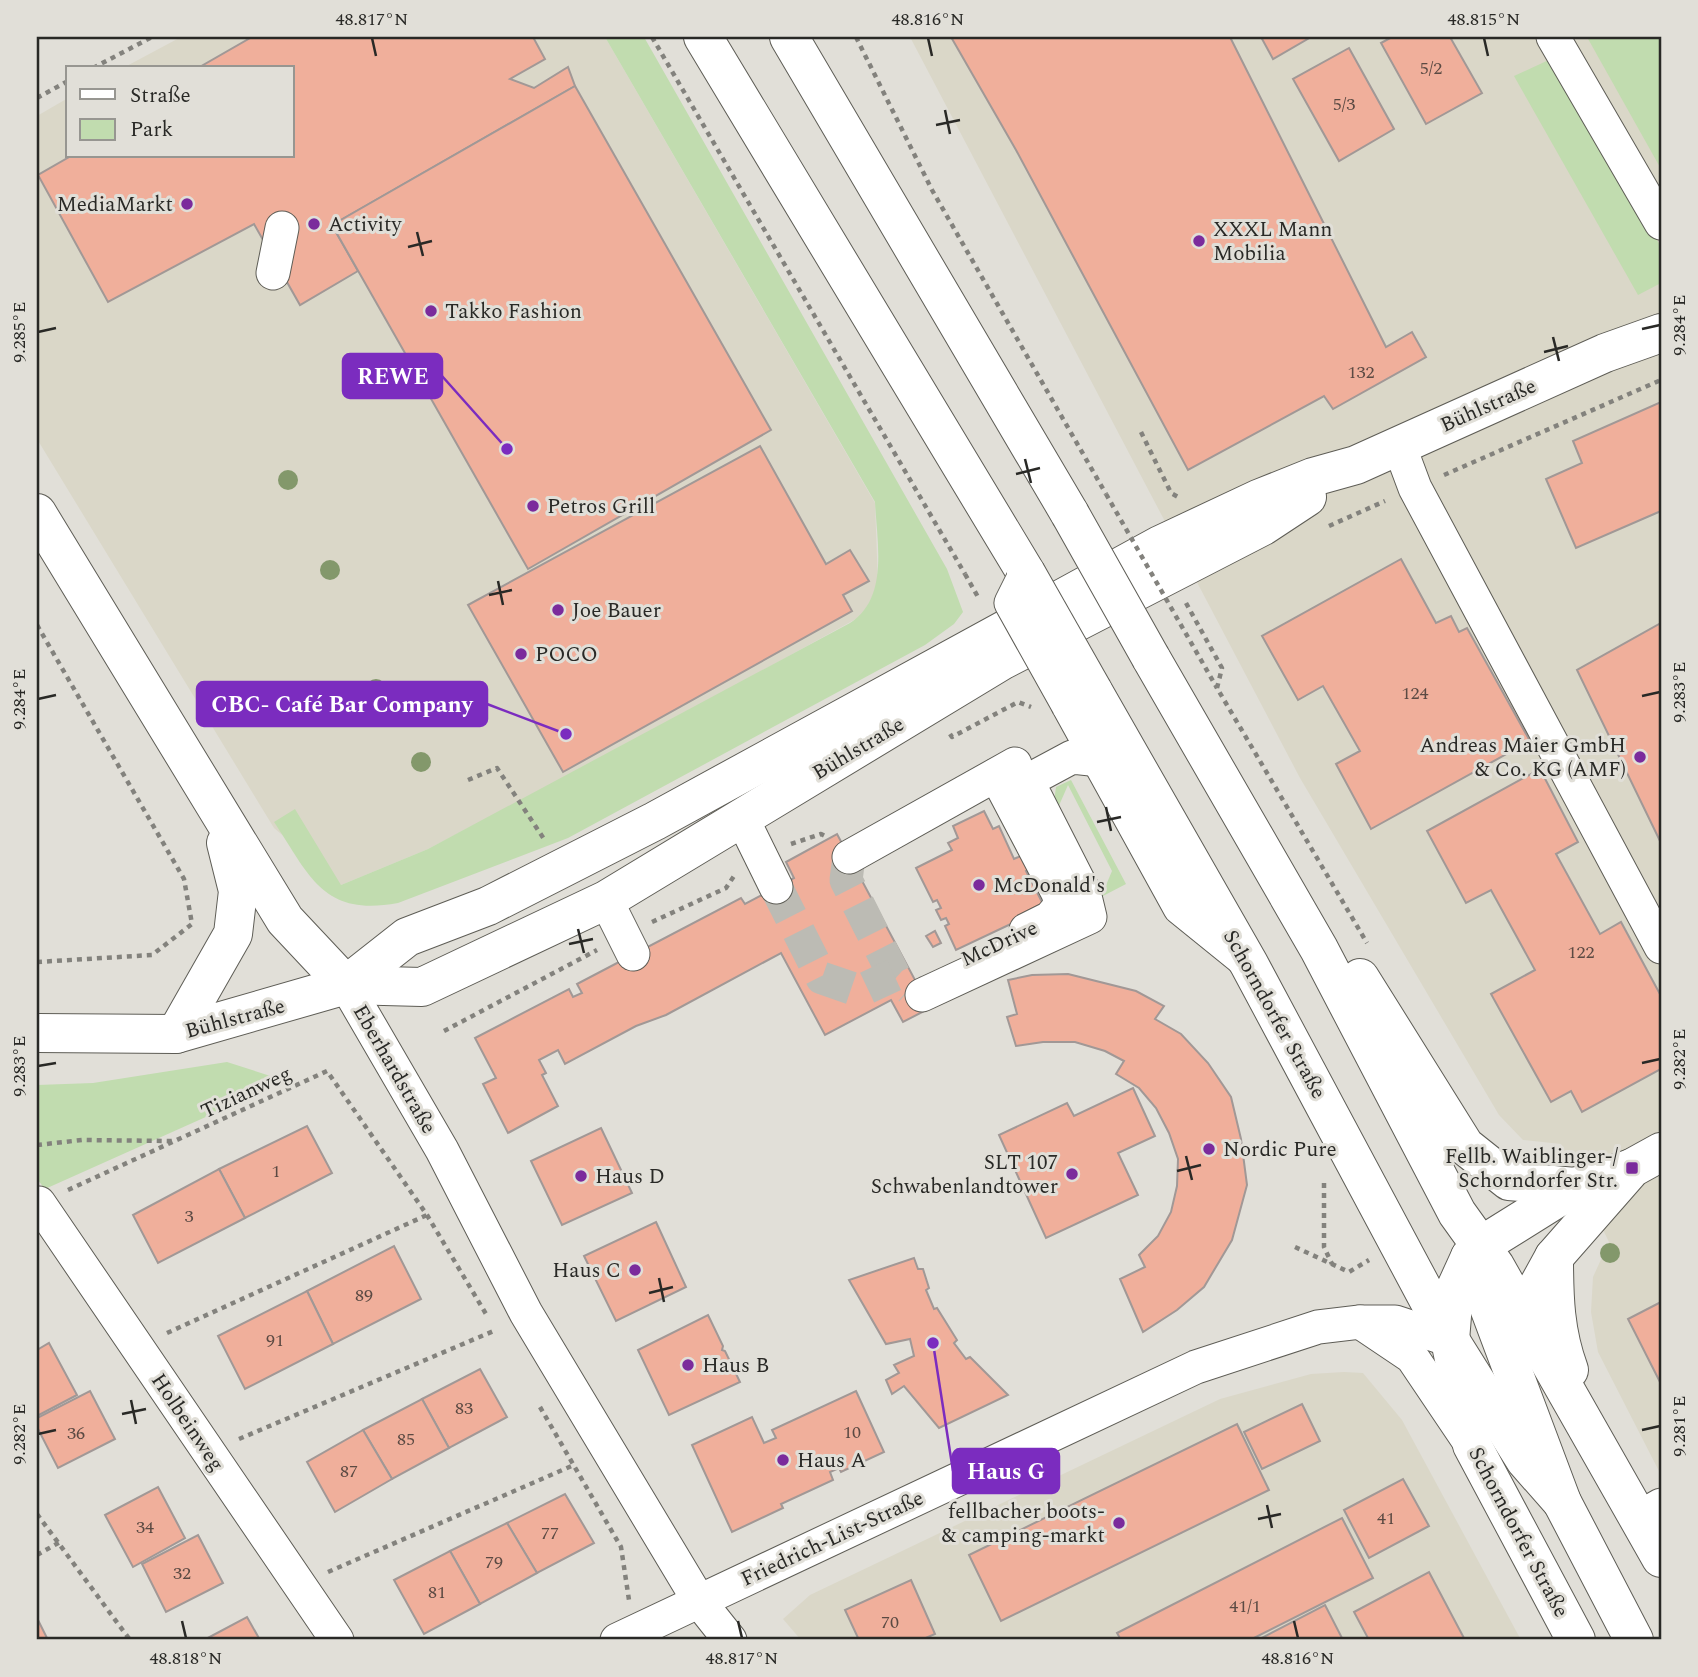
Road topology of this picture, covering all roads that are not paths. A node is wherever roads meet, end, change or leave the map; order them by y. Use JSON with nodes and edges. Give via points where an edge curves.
{"nodes":[{"id":1,"x":704,"y":37,"type":"edge"},
{"id":2,"x":789,"y":37,"type":"edge"},
{"id":3,"x":1553,"y":37,"type":"edge"},
{"id":4,"x":1661,"y":223,"type":"edge"},
{"id":5,"x":282,"y":228,"type":"dead end"},
{"id":6,"x":273,"y":273,"type":"dead end"},
{"id":7,"x":1661,"y":333,"type":"edge"},
{"id":8,"x":1399,"y":445,"type":"junction"},
{"id":9,"x":1356,"y":465,"type":"junction"},
{"id":10,"x":37,"y":513,"type":"edge"},
{"id":11,"x":1081,"y":698,"type":"junction"},
{"id":12,"x":1100,"y":760,"type":"junction"},
{"id":13,"x":996,"y":775,"type":"junction"},
{"id":14,"x":219,"y":814,"type":"junction"},
{"id":15,"x":743,"y":820,"type":"junction"},
{"id":16,"x":849,"y":857,"type":"dead end"},
{"id":17,"x":776,"y":887,"type":"tunnel mouth"},
{"id":18,"x":606,"y":900,"type":"junction"},
{"id":19,"x":1661,"y":947,"type":"edge"},
{"id":20,"x":1319,"y":949,"type":"junction"},
{"id":21,"x":633,"y":954,"type":"dead end"},
{"id":22,"x":1249,"y":964,"type":"junction"},
{"id":23,"x":346,"y":985,"type":"junction"},
{"id":24,"x":37,"y":1032,"type":"edge"},
{"id":25,"x":177,"y":1034,"type":"junction"},
{"id":26,"x":1647,"y":1160,"type":"edge"},
{"id":27,"x":1575,"y":1187,"type":"junction"},
{"id":28,"x":39,"y":1203,"type":"road end"},
{"id":29,"x":1476,"y":1251,"type":"junction"},
{"id":30,"x":1554,"y":1257,"type":"junction"},
{"id":31,"x":1522,"y":1315,"type":"junction"},
{"id":32,"x":1360,"y":1322,"type":"junction"},
{"id":33,"x":1450,"y":1340,"type":"junction"},
{"id":34,"x":1472,"y":1445,"type":"junction"},
{"id":35,"x":1542,"y":1446,"type":"junction"},
{"id":36,"x":1598,"y":1447,"type":"junction"},
{"id":37,"x":1562,"y":1502,"type":"junction"},
{"id":38,"x":1651,"y":1511,"type":"edge"},
{"id":39,"x":1661,"y":1558,"type":"edge"},
{"id":40,"x":699,"y":1601,"type":"junction"},
{"id":41,"x":629,"y":1634,"type":"edge"},
{"id":42,"x":337,"y":1640,"type":"edge"},
{"id":43,"x":730,"y":1640,"type":"edge"},
{"id":44,"x":1576,"y":1640,"type":"edge"},
{"id":45,"x":1634,"y":1640,"type":"edge"}],
"edges":[{"from":1,"to":11,"type":"main road","name":"Schorndorfer Straße","bridge":true,"via":[[1019,560]]},
{"from":2,"to":20,"type":"main road","bridge":true},
{"from":3,"to":4,"type":"street"},
{"from":5,"to":6,"type":"street"},
{"from":7,"to":8,"type":"main road","name":"Bühlstraße","via":[[1605,353]]},
{"from":8,"to":9,"type":"main road","name":"Bühlstraße"},
{"from":8,"to":19,"type":"street","via":[[1415,488]]},
{"from":9,"to":15,"type":"main road","name":"Bühlstraße","via":[[1263,527],[1003,660]]},
{"from":9,"to":23,"type":"main road","name":"Bühlstraße","via":[[1258,499],[1160,545],[655,821],[488,906],[407,937]]},
{"from":10,"to":14,"type":"main road","name":"Eberhardstraße"},
{"from":11,"to":12,"type":"street"},
{"from":11,"to":13,"type":"street","via":[[1061,738]]},
{"from":11,"to":22,"type":"main road","name":"Schorndorfer Straße"},
{"from":12,"to":13,"type":"street","name":"McDrive","via":[[1072,758],[1031,779],[1032,790],[1084,891],[1090,917],[917,984],[924,974],[1050,918],[1060,905],[1058,893]]},
{"from":12,"to":22,"type":"street","via":[[1180,908]]},
{"from":13,"to":16,"type":"street"},
{"from":14,"to":23,"type":"main road","name":"Eberhardstraße","via":[[285,920]]},
{"from":14,"to":25,"type":"main road","via":[[238,891],[233,934]]},
{"from":15,"to":17,"type":"street"},
{"from":15,"to":18,"type":"main road","name":"Bühlstraße"},
{"from":18,"to":21,"type":"street"},
{"from":18,"to":23,"type":"main road","name":"Bühlstraße","via":[[422,987]]},
{"from":20,"to":27,"type":"main road","via":[[1362,979],[1465,1146],[1509,1181]]},
{"from":20,"to":29,"type":"main road"},
{"from":22,"to":33,"type":"main road","name":"Schorndorfer Straße"},
{"from":23,"to":25,"type":"main road","name":"Bühlstraße"},
{"from":23,"to":40,"type":"street","name":"Eberhardstraße","via":[[442,1150],[526,1313]]},
{"from":24,"to":25,"type":"main road","name":"Bühlstraße"},
{"from":26,"to":27,"type":"main road"},
{"from":26,"to":30,"type":"main road"},
{"from":27,"to":29,"type":"main road"},
{"from":28,"to":42,"type":"street","name":"Holbeinweg"},
{"from":29,"to":31,"type":"main road"},
{"from":29,"to":33,"type":"main road","via":[[1454,1292]]},
{"from":29,"to":35,"type":"main road","via":[[1521,1400]]},
{"from":30,"to":31,"type":"main road"},
{"from":30,"to":36,"type":"main road","via":[[1558,1339]]},
{"from":31,"to":35,"type":"main road"},
{"from":31,"to":36,"type":"main road"},
{"from":32,"to":33,"type":"street","name":"Friedrich-List-Straße","via":[[1395,1322]]},
{"from":32,"to":34,"type":"street","via":[[1412,1357]]},
{"from":32,"to":40,"type":"street","name":"Friedrich-List-Straße","via":[[1318,1327],[1196,1367]]},
{"from":33,"to":34,"type":"main road","name":"Schorndorfer Straße"},
{"from":33,"to":37,"type":"main road","name":"Schorndorfer Straße","via":[[1525,1460]]},
{"from":34,"to":44,"type":"main road","name":"Schorndorfer Straße"},
{"from":35,"to":37,"type":"main road"},
{"from":36,"to":38,"type":"main road"},
{"from":37,"to":45,"type":"main road"},
{"from":38,"to":39,"type":"main road"},
{"from":40,"to":41,"type":"street","name":"Friedrich-List-Straße"},
{"from":40,"to":43,"type":"street","name":"Eberhardstraße"}]}
